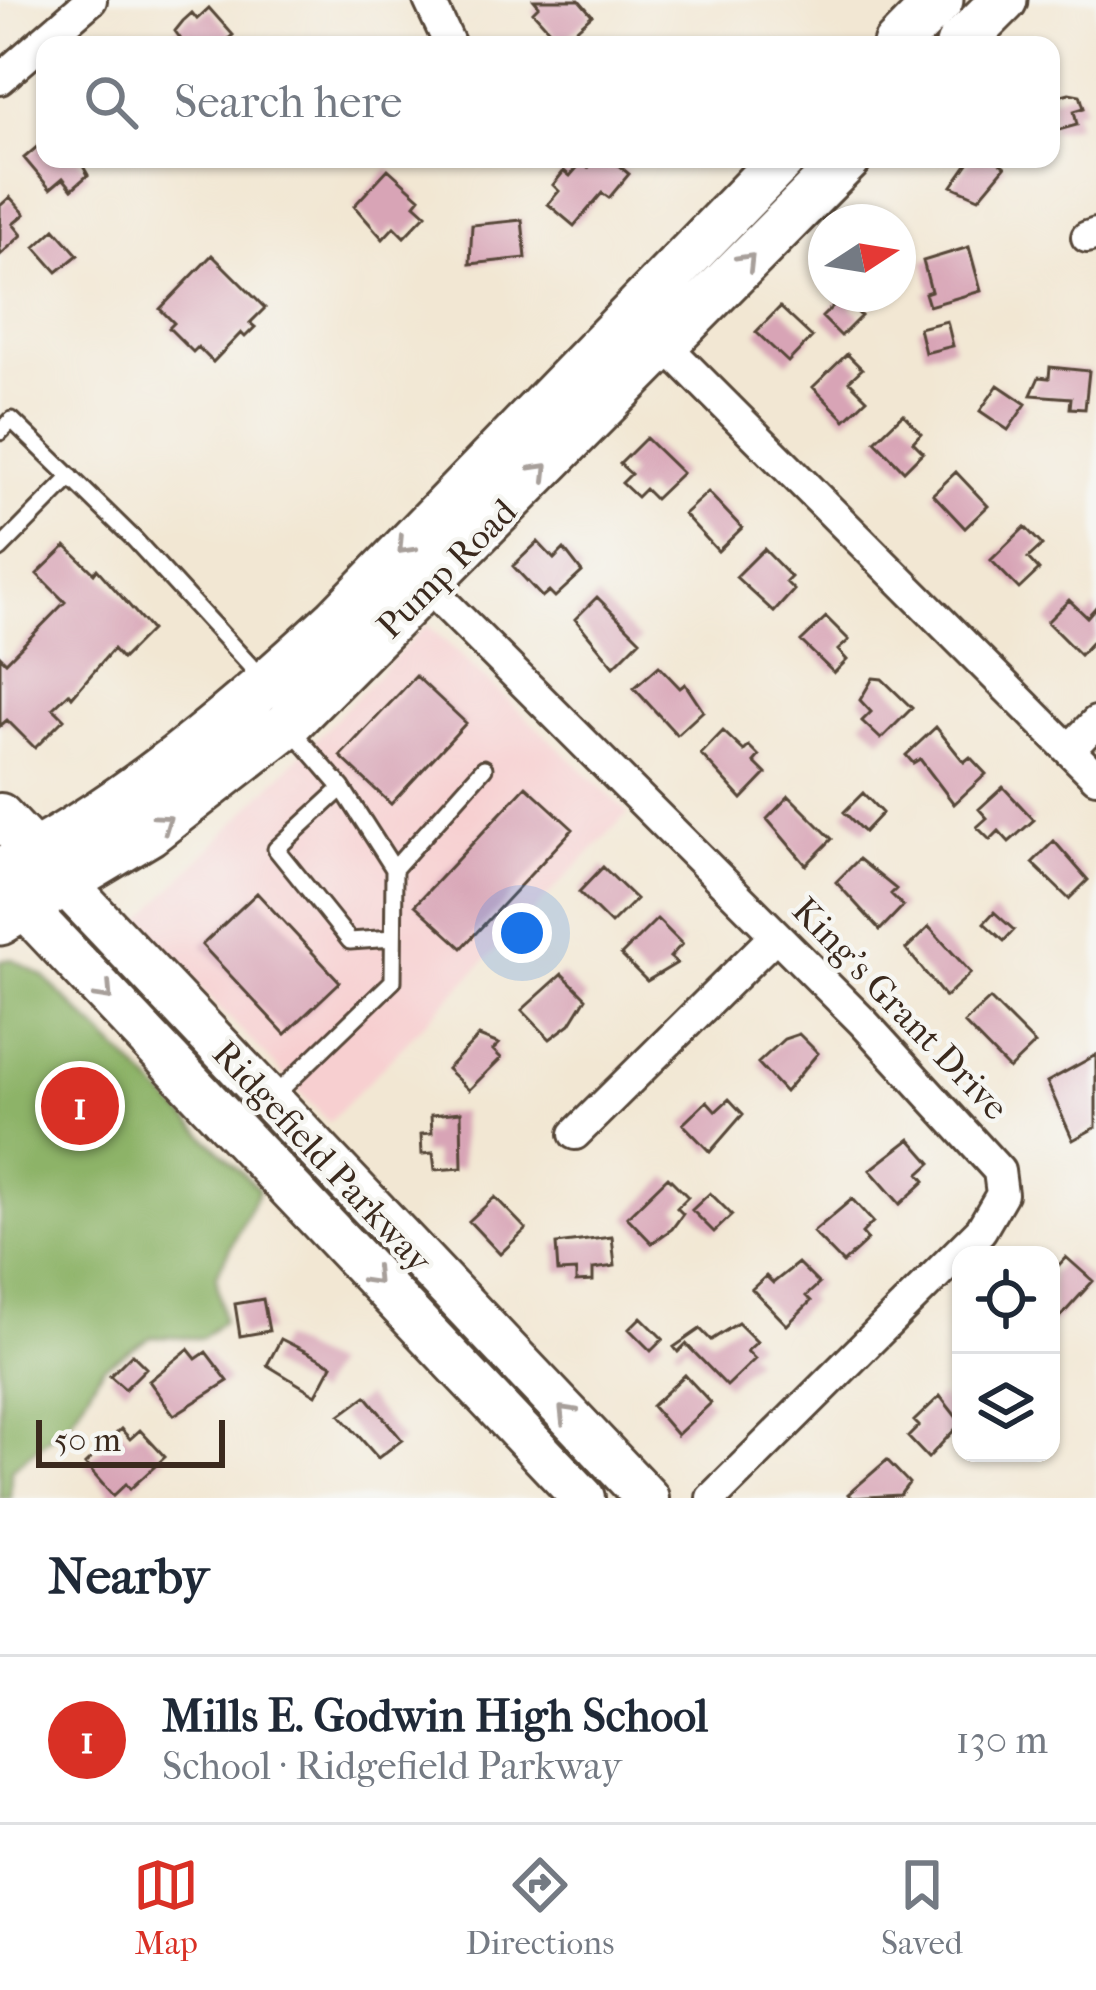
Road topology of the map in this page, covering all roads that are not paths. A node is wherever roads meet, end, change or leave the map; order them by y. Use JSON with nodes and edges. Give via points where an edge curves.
{"nodes":[{"id":1,"x":91,"y":0,"type":"edge"},
{"id":2,"x":430,"y":0,"type":"edge"},
{"id":3,"x":1004,"y":0,"type":"edge"},
{"id":4,"x":937,"y":3,"type":"edge"},
{"id":5,"x":50,"y":36,"type":"edge"},
{"id":6,"x":446,"y":36,"type":"edge"},
{"id":7,"x":905,"y":36,"type":"edge"},
{"id":8,"x":958,"y":36,"type":"edge"},
{"id":9,"x":968,"y":36,"type":"edge"},
{"id":10,"x":36,"y":48,"type":"edge"},
{"id":11,"x":0,"y":79,"type":"edge"},
{"id":12,"x":773,"y":168,"type":"edge"},
{"id":13,"x":839,"y":168,"type":"edge"},
{"id":14,"x":633,"y":311,"type":"junction"},
{"id":15,"x":665,"y":345,"type":"junction"},
{"id":16,"x":0,"y":432,"type":"edge"},
{"id":17,"x":71,"y":477,"type":"junction"},
{"id":18,"x":0,"y":549,"type":"edge"},
{"id":19,"x":428,"y":587,"type":"junction"},
{"id":20,"x":267,"y":685,"type":"junction"},
{"id":21,"x":1096,"y":722,"type":"edge"},
{"id":22,"x":287,"y":725,"type":"junction"},
{"id":23,"x":1069,"y":750,"type":"junction"},
{"id":24,"x":484,"y":768,"type":"dead end"},
{"id":25,"x":1096,"y":777,"type":"edge"},
{"id":26,"x":342,"y":788,"type":"junction"},
{"id":27,"x":0,"y":814,"type":"edge"},
{"id":28,"x":394,"y":869,"type":"junction"},
{"id":29,"x":21,"y":887,"type":"edge"},
{"id":30,"x":776,"y":935,"type":"junction"},
{"id":31,"x":393,"y":938,"type":"junction"},
{"id":32,"x":270,"y":1100,"type":"junction"},
{"id":33,"x":575,"y":1134,"type":"dead end"},
{"id":34,"x":583,"y":1498,"type":"edge"},
{"id":35,"x":647,"y":1498,"type":"edge"},
{"id":36,"x":712,"y":1498,"type":"edge"}],
"edges":[{"from":1,"to":5,"type":"street"},
{"from":2,"to":6,"type":"street"},
{"from":3,"to":9,"type":"main road"},
{"from":4,"to":7,"type":"main road"},
{"from":4,"to":8,"type":"lane"},
{"from":10,"to":11,"type":"street"},
{"from":12,"to":14,"type":"main road","name":"Pump Road"},
{"from":15,"to":13,"type":"main road","name":"Pump Road","one_way":true},
{"from":14,"to":15,"type":"street"},
{"from":14,"to":20,"type":"main road","name":"Pump Road","one_way":true},
{"from":19,"to":15,"type":"main road","name":"Pump Road","one_way":true},
{"from":15,"to":23,"type":"street"},
{"from":16,"to":17,"type":"lane","via":[[12,420]]},
{"from":17,"to":18,"type":"lane"},
{"from":17,"to":20,"type":"lane"},
{"from":19,"to":22,"type":"main road","name":"Pump Road"},
{"from":19,"to":30,"type":"street","name":"King's Grant Drive"},
{"from":20,"to":29,"type":"main road","name":"Pump Road"},
{"from":21,"to":23,"type":"street"},
{"from":22,"to":26,"type":"lane"},
{"from":29,"to":22,"type":"main road","name":"Pump Road","one_way":true,"via":[[208,791]]},
{"from":23,"to":25,"type":"street"},
{"from":24,"to":28,"type":"lane"},
{"from":26,"to":28,"type":"lane"},
{"from":26,"to":31,"type":"lane","via":[[276,849],[350,941]]},
{"from":27,"to":29,"type":"main road","name":"Ridgefield Parkway"},
{"from":28,"to":31,"type":"lane"},
{"from":29,"to":32,"type":"main road","name":"Ridgefield Parkway"},
{"from":29,"to":34,"type":"main road","name":"Ridgefield Parkway","one_way":true},
{"from":30,"to":33,"type":"street"},
{"from":30,"to":36,"type":"street","name":"King's Grant Drive","via":[[992,1157],[1002,1194],[981,1230]]},
{"from":31,"to":32,"type":"lane","via":[[393,981]]},
{"from":35,"to":32,"type":"main road","name":"Ridgefield Parkway","one_way":true}]}
